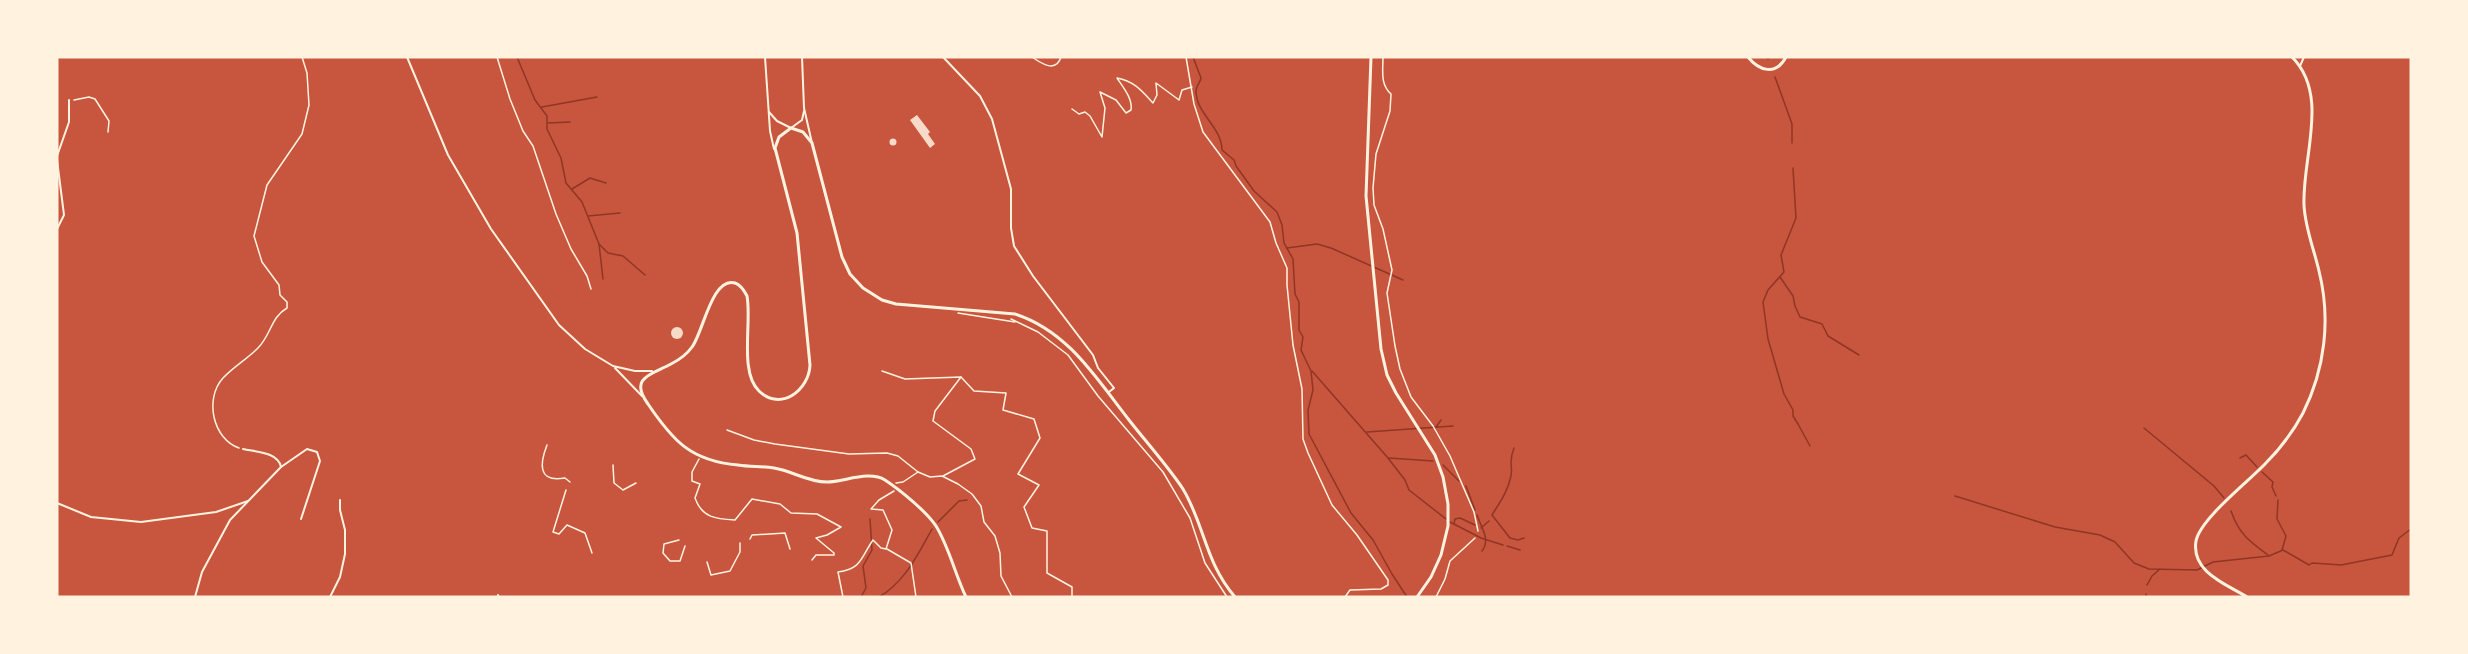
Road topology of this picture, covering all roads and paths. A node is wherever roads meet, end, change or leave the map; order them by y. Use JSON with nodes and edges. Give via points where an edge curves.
{"nodes":[{"id":1,"x":302,"y":57,"type":"edge"},
{"id":2,"x":407,"y":57,"type":"edge"},
{"id":3,"x":497,"y":57,"type":"edge"},
{"id":4,"x":765,"y":57,"type":"edge"},
{"id":5,"x":802,"y":57,"type":"edge"},
{"id":6,"x":943,"y":57,"type":"edge"},
{"id":7,"x":1032,"y":57,"type":"edge"},
{"id":8,"x":1060,"y":57,"type":"edge"},
{"id":9,"x":1186,"y":57,"type":"edge"},
{"id":10,"x":1371,"y":57,"type":"edge"},
{"id":11,"x":1383,"y":57,"type":"edge"},
{"id":12,"x":1748,"y":57,"type":"edge"},
{"id":13,"x":1786,"y":57,"type":"edge"},
{"id":14,"x":2292,"y":57,"type":"edge"},
{"id":15,"x":2304,"y":57,"type":"edge"},
{"id":16,"x":2300,"y":66,"type":"junction"},
{"id":17,"x":1192,"y":87,"type":"junction"},
{"id":18,"x":69,"y":100,"type":"joint"},
{"id":19,"x":804,"y":108,"type":"junction"},
{"id":20,"x":1072,"y":109,"type":"dead end"},
{"id":21,"x":768,"y":111,"type":"junction"},
{"id":22,"x":791,"y":128,"type":"junction"},
{"id":23,"x":108,"y":132,"type":"dead end"},
{"id":24,"x":814,"y":151,"type":"junction"},
{"id":25,"x":775,"y":154,"type":"junction"},
{"id":26,"x":57,"y":158,"type":"edge"},
{"id":27,"x":57,"y":229,"type":"edge"},
{"id":28,"x":591,"y":289,"type":"dead end"},
{"id":29,"x":954,"y":308,"type":"junction"},
{"id":30,"x":1011,"y":320,"type":"dead end"},
{"id":31,"x":1016,"y":322,"type":"junction"},
{"id":32,"x":613,"y":366,"type":"junction"},
{"id":33,"x":652,"y":371,"type":"junction"},
{"id":34,"x":882,"y":371,"type":"dead end"},
{"id":35,"x":961,"y":376,"type":"junction"},
{"id":36,"x":1108,"y":393,"type":"junction"},
{"id":37,"x":643,"y":396,"type":"junction"},
{"id":38,"x":547,"y":445,"type":"dead end"},
{"id":39,"x":243,"y":449,"type":"joint"},
{"id":40,"x":700,"y":457,"type":"junction"},
{"id":41,"x":613,"y":465,"type":"dead end"},
{"id":42,"x":281,"y":467,"type":"junction"},
{"id":43,"x":918,"y":472,"type":"dead end"},
{"id":44,"x":942,"y":476,"type":"dead end"},
{"id":45,"x":570,"y":482,"type":"dead end"},
{"id":46,"x":636,"y":483,"type":"dead end"},
{"id":47,"x":889,"y":484,"type":"junction"},
{"id":48,"x":566,"y":490,"type":"dead end"},
{"id":49,"x":897,"y":490,"type":"junction"},
{"id":50,"x":340,"y":500,"type":"dead end"},
{"id":51,"x":248,"y":501,"type":"junction"},
{"id":52,"x":57,"y":504,"type":"edge"},
{"id":53,"x":301,"y":519,"type":"dead end"},
{"id":54,"x":1478,"y":531,"type":"dead end"},
{"id":55,"x":1474,"y":538,"type":"dead end"},
{"id":56,"x":750,"y":539,"type":"dead end"},
{"id":57,"x":679,"y":540,"type":"dead end"},
{"id":58,"x":740,"y":543,"type":"dead end"},
{"id":59,"x":685,"y":546,"type":"dead end"},
{"id":60,"x":790,"y":549,"type":"dead end"},
{"id":61,"x":886,"y":549,"type":"junction"},
{"id":62,"x":592,"y":553,"type":"dead end"},
{"id":63,"x":812,"y":560,"type":"dead end"},
{"id":64,"x":707,"y":562,"type":"dead end"},
{"id":65,"x":195,"y":597,"type":"edge"},
{"id":66,"x":330,"y":597,"type":"edge"},
{"id":67,"x":843,"y":597,"type":"edge"},
{"id":68,"x":916,"y":597,"type":"edge"},
{"id":69,"x":966,"y":597,"type":"edge"},
{"id":70,"x":1072,"y":597,"type":"edge"},
{"id":71,"x":1227,"y":597,"type":"edge"},
{"id":72,"x":1235,"y":597,"type":"edge"},
{"id":73,"x":1345,"y":597,"type":"edge"},
{"id":74,"x":1417,"y":597,"type":"edge"},
{"id":75,"x":1436,"y":597,"type":"edge"},
{"id":76,"x":2247,"y":597,"type":"edge"}],
"edges":[{"from":1,"to":39,"type":"path","via":[[309,105],[302,134],[267,185],[254,236],[262,262],[279,285],[287,308],[274,320],[258,348],[221,380],[216,392],[214,416],[219,434],[230,445]]},
{"from":2,"to":32,"type":"street","via":[[448,155],[491,229],[571,338]]},
{"from":3,"to":28,"type":"path","via":[[556,214]]},
{"from":4,"to":21,"type":"street"},
{"from":5,"to":19,"type":"street"},
{"from":6,"to":36,"type":"street","via":[[980,96],[992,119],[1011,189],[1014,246],[1093,355],[1098,369],[1114,388]]},
{"from":7,"to":8,"type":"lane","via":[[1053,67]]},
{"from":9,"to":17,"type":"path"},
{"from":10,"to":74,"type":"street","via":[[1366,186],[1384,363],[1396,393],[1434,455],[1443,477],[1448,516],[1438,564]]},
{"from":11,"to":54,"type":"path","via":[[1383,81],[1391,94],[1390,111],[1376,154],[1374,205],[1392,270],[1387,293],[1400,369],[1411,397],[1437,432],[1463,485]]},
{"from":12,"to":13,"type":"street","via":[[1754,65],[1768,70],[1778,67]]},
{"from":14,"to":16,"type":"street"},
{"from":15,"to":16,"type":"street"},
{"from":16,"to":76,"type":"street","via":[[2312,94],[2304,207],[2324,294],[2321,362],[2309,399],[2291,433],[2266,464],[2202,527],[2196,543],[2201,567]]},
{"from":17,"to":20,"type":"path","via":[[1182,90],[1179,100],[1156,83],[1153,103],[1138,86],[1117,78],[1127,93],[1131,110],[1126,113],[1116,100],[1100,92],[1105,108],[1102,137],[1090,116]]},
{"from":17,"to":73,"type":"path","via":[[1203,132],[1270,222],[1287,268],[1293,345],[1302,389],[1303,439],[1308,453],[1332,505],[1388,580],[1388,585],[1381,589],[1350,590]]},
{"from":18,"to":23,"type":"path","via":[[95,99],[108,121]]},
{"from":18,"to":26,"type":"street","via":[[69,122]]},
{"from":19,"to":22,"type":"street","via":[[802,120]]},
{"from":19,"to":24,"type":"street"},
{"from":21,"to":22,"type":"street"},
{"from":21,"to":25,"type":"street"},
{"from":22,"to":24,"type":"street","via":[[805,133]]},
{"from":22,"to":25,"type":"street","via":[[777,140]]},
{"from":24,"to":29,"type":"street","via":[[839,249],[853,279],[868,293],[889,302]]},
{"from":25,"to":33,"type":"street","via":[[797,233],[810,364],[806,383],[796,395],[784,399],[768,397],[756,388],[750,373],[747,296],[741,287],[731,283],[716,292],[702,331],[688,351],[672,364]]},
{"from":26,"to":27,"type":"street","via":[[64,215]]},
{"from":29,"to":31,"type":"path","via":[[959,314]]},
{"from":29,"to":36,"type":"street","via":[[1015,314],[1041,325],[1069,345]]},
{"from":30,"to":31,"type":"path"},
{"from":31,"to":71,"type":"path","via":[[1038,332],[1068,355],[1163,472],[1190,518],[1205,563]]},
{"from":32,"to":33,"type":"street"},
{"from":32,"to":37,"type":"street"},
{"from":33,"to":37,"type":"street","via":[[644,379]]},
{"from":34,"to":35,"type":"path","via":[[905,379]]},
{"from":35,"to":44,"type":"path","via":[[935,411],[933,421],[971,449],[975,459]]},
{"from":35,"to":70,"type":"path","via":[[974,391],[1006,393],[1003,410],[1034,419],[1040,438],[1018,474],[1039,484],[1024,507],[1032,528],[1047,531],[1047,573],[1072,587]]},
{"from":36,"to":72,"type":"street","via":[[1184,489],[1209,558]]},
{"from":37,"to":40,"type":"street","via":[[675,439]]},
{"from":38,"to":45,"type":"path","via":[[541,460],[542,471],[548,477]]},
{"from":39,"to":42,"type":"street","via":[[275,457]]},
{"from":40,"to":47,"type":"street","via":[[774,468],[816,482],[872,476]]},
{"from":40,"to":63,"type":"path","via":[[692,472],[692,481],[700,484],[694,498],[712,519],[735,520],[752,499],[780,504],[791,513],[817,514],[841,527],[816,538],[834,555],[816,555]]},
{"from":41,"to":46,"type":"path","via":[[614,483],[623,490]]},
{"from":42,"to":51,"type":"street"},
{"from":42,"to":53,"type":"street","via":[[307,449],[320,457]]},
{"from":43,"to":47,"type":"path","via":[[903,482]]},
{"from":47,"to":49,"type":"street"},
{"from":48,"to":62,"type":"path","via":[[553,532],[559,534],[567,525],[585,533]]},
{"from":49,"to":61,"type":"path","via":[[871,509],[883,510],[892,530]]},
{"from":49,"to":69,"type":"street","via":[[937,528]]},
{"from":50,"to":66,"type":"street","via":[[345,554]]},
{"from":51,"to":52,"type":"street","via":[[216,512],[141,522],[91,517]]},
{"from":51,"to":65,"type":"street","via":[[226,526],[202,572]]},
{"from":55,"to":75,"type":"path","via":[[1450,561]]},
{"from":56,"to":60,"type":"path","via":[[752,535],[785,533]]},
{"from":57,"to":59,"type":"path","via":[[664,544],[663,553],[670,561],[680,561]]},
{"from":58,"to":64,"type":"path","via":[[740,552],[730,571],[711,575]]},
{"from":61,"to":67,"type":"path","via":[[873,540],[859,564],[838,572]]},
{"from":61,"to":68,"type":"path","via":[[911,563]]}]}
